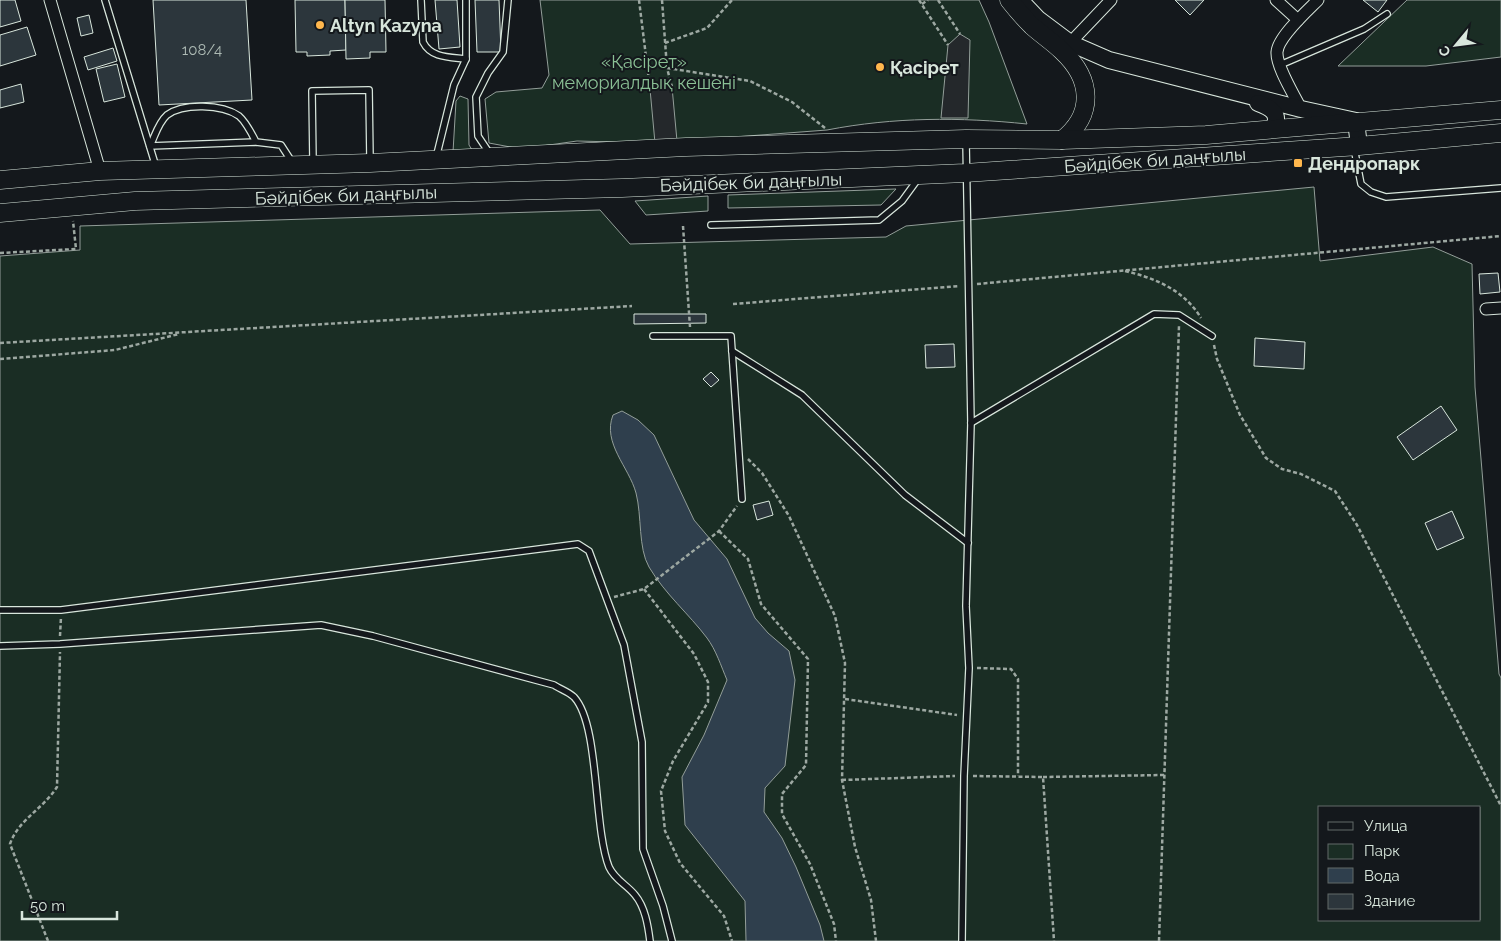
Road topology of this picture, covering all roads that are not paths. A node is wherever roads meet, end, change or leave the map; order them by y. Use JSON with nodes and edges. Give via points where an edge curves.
{"nodes":[{"id":1,"x":50,"y":0,"type":"edge"},
{"id":2,"x":105,"y":0,"type":"edge"},
{"id":3,"x":421,"y":0,"type":"edge"},
{"id":4,"x":466,"y":0,"type":"edge"},
{"id":5,"x":508,"y":0,"type":"edge"},
{"id":6,"x":1009,"y":0,"type":"edge"},
{"id":7,"x":1020,"y":0,"type":"edge"},
{"id":8,"x":1111,"y":0,"type":"edge"},
{"id":9,"x":1276,"y":0,"type":"edge"},
{"id":10,"x":1318,"y":0,"type":"edge"},
{"id":11,"x":1387,"y":14,"type":"dead end"},
{"id":12,"x":1298,"y":20,"type":"junction"},
{"id":13,"x":1070,"y":43,"type":"junction"},
{"id":14,"x":466,"y":59,"type":"junction"},
{"id":15,"x":1280,"y":65,"type":"junction"},
{"id":16,"x":1206,"y":86,"type":"junction"},
{"id":17,"x":1301,"y":110,"type":"junction"},
{"id":18,"x":1501,"y":110,"type":"edge"},
{"id":19,"x":1356,"y":121,"type":"junction"},
{"id":20,"x":1273,"y":129,"type":"junction"},
{"id":21,"x":1501,"y":133,"type":"edge"},
{"id":22,"x":966,"y":139,"type":"junction"},
{"id":23,"x":1062,"y":140,"type":"junction"},
{"id":24,"x":256,"y":142,"type":"junction"},
{"id":25,"x":150,"y":146,"type":"junction"},
{"id":26,"x":1356,"y":146,"type":"junction"},
{"id":27,"x":493,"y":158,"type":"junction"},
{"id":28,"x":436,"y":159,"type":"junction"},
{"id":29,"x":370,"y":163,"type":"junction"},
{"id":30,"x":313,"y":164,"type":"junction"},
{"id":31,"x":294,"y":165,"type":"junction"},
{"id":32,"x":157,"y":169,"type":"junction"},
{"id":33,"x":100,"y":171,"type":"junction"},
{"id":34,"x":965,"y":173,"type":"junction"},
{"id":35,"x":920,"y":175,"type":"junction"},
{"id":36,"x":0,"y":180,"type":"edge"},
{"id":37,"x":1501,"y":188,"type":"edge"},
{"id":38,"x":0,"y":213,"type":"edge"},
{"id":39,"x":711,"y":225,"type":"dead end"},
{"id":40,"x":1486,"y":308,"type":"dead end"},
{"id":41,"x":1501,"y":308,"type":"edge"},
{"id":42,"x":652,"y":336,"type":"dead end"},
{"id":43,"x":1212,"y":336,"type":"road end"},
{"id":44,"x":732,"y":351,"type":"junction"},
{"id":45,"x":970,"y":423,"type":"junction"},
{"id":46,"x":742,"y":499,"type":"road end"},
{"id":47,"x":968,"y":543,"type":"junction"},
{"id":48,"x":0,"y":610,"type":"edge"},
{"id":49,"x":0,"y":646,"type":"edge"},
{"id":50,"x":650,"y":941,"type":"edge"},
{"id":51,"x":672,"y":941,"type":"edge"},
{"id":52,"x":962,"y":941,"type":"edge"}],
"edges":[{"from":1,"to":33,"type":"street"},
{"from":2,"to":25,"type":"lane"},
{"from":3,"to":14,"type":"lane","via":[[426,48],[431,53]]},
{"from":4,"to":14,"type":"lane"},
{"from":5,"to":27,"type":"lane","via":[[503,52],[476,97],[478,136]]},
{"from":6,"to":23,"type":"main road","via":[[1031,26],[1073,63],[1084,82],[1086,100],[1082,119]]},
{"from":7,"to":13,"type":"main road","via":[[1038,19]]},
{"from":8,"to":13,"type":"street"},
{"from":9,"to":12,"type":"street"},
{"from":10,"to":12,"type":"street"},
{"from":11,"to":15,"type":"lane","via":[[1364,29]]},
{"from":12,"to":15,"type":"street","via":[[1282,39],[1277,52]]},
{"from":13,"to":16,"type":"main road","via":[[1109,60]]},
{"from":14,"to":28,"type":"lane","via":[[454,85]]},
{"from":15,"to":17,"type":"street"},
{"from":16,"to":17,"type":"main road"},
{"from":16,"to":20,"type":"main road","via":[[1269,107],[1277,117]]},
{"from":17,"to":19,"type":"main road"},
{"from":18,"to":19,"type":"main road","name":"Бәйдібек би даңғылы"},
{"from":19,"to":20,"type":"main road","name":"Бәйдібек би даңғылы"},
{"from":19,"to":26,"type":"main road"},
{"from":20,"to":23,"type":"main road","name":"Бәйдібек би даңғылы","via":[[1206,136]]},
{"from":21,"to":26,"type":"main road","name":"Бәйдібек би даңғылы"},
{"from":22,"to":23,"type":"main road","name":"Бәйдібек би даңғылы"},
{"from":22,"to":27,"type":"main road","name":"Бәйдібек би даңғылы","via":[[686,147]]},
{"from":22,"to":34,"type":"lane"},
{"from":24,"to":25,"type":"lane"},
{"from":24,"to":25,"type":"lane","via":[[239,116],[205,107],[180,109],[168,114],[160,122]]},
{"from":24,"to":31,"type":"lane","via":[[281,145]]},
{"from":25,"to":32,"type":"lane"},
{"from":26,"to":34,"type":"main road","name":"Бәйдібек би даңғылы"},
{"from":26,"to":37,"type":"lane","via":[[1361,184],[1386,197]]},
{"from":27,"to":28,"type":"main road","name":"Бәйдібек би даңғылы"},
{"from":28,"to":29,"type":"main road","name":"Бәйдібек би даңғылы"},
{"from":29,"to":30,"type":"main road","name":"Бәйдібек би даңғылы"},
{"from":29,"to":30,"type":"lane","via":[[369,90],[312,91]]},
{"from":30,"to":31,"type":"main road","name":"Бәйдібек би даңғылы"},
{"from":31,"to":32,"type":"main road","name":"Бәйдібек би даңғылы"},
{"from":32,"to":33,"type":"main road","name":"Бәйдібек би даңғылы"},
{"from":33,"to":36,"type":"main road","name":"Бәйдібек би даңғылы"},
{"from":34,"to":35,"type":"main road","name":"Бәйдібек би даңғылы"},
{"from":34,"to":45,"type":"lane"},
{"from":35,"to":38,"type":"main road","name":"Бәйдібек би даңғылы","via":[[622,188],[135,201]]},
{"from":35,"to":39,"type":"lane","via":[[902,201],[879,220]]},
{"from":40,"to":41,"type":"street"},
{"from":42,"to":44,"type":"lane","via":[[731,336]]},
{"from":43,"to":45,"type":"lane","via":[[1180,315],[1154,314]]},
{"from":44,"to":46,"type":"lane"},
{"from":44,"to":47,"type":"lane","via":[[802,395],[905,495]]},
{"from":45,"to":47,"type":"lane"},
{"from":47,"to":52,"type":"lane","via":[[966,606],[969,668]]},
{"from":48,"to":51,"type":"lane","via":[[61,610],[578,544],[589,551],[624,645],[642,742],[643,849],[664,906]]},
{"from":49,"to":50,"type":"lane","via":[[321,625],[554,685],[574,697],[587,723],[610,868],[643,908]]}]}
